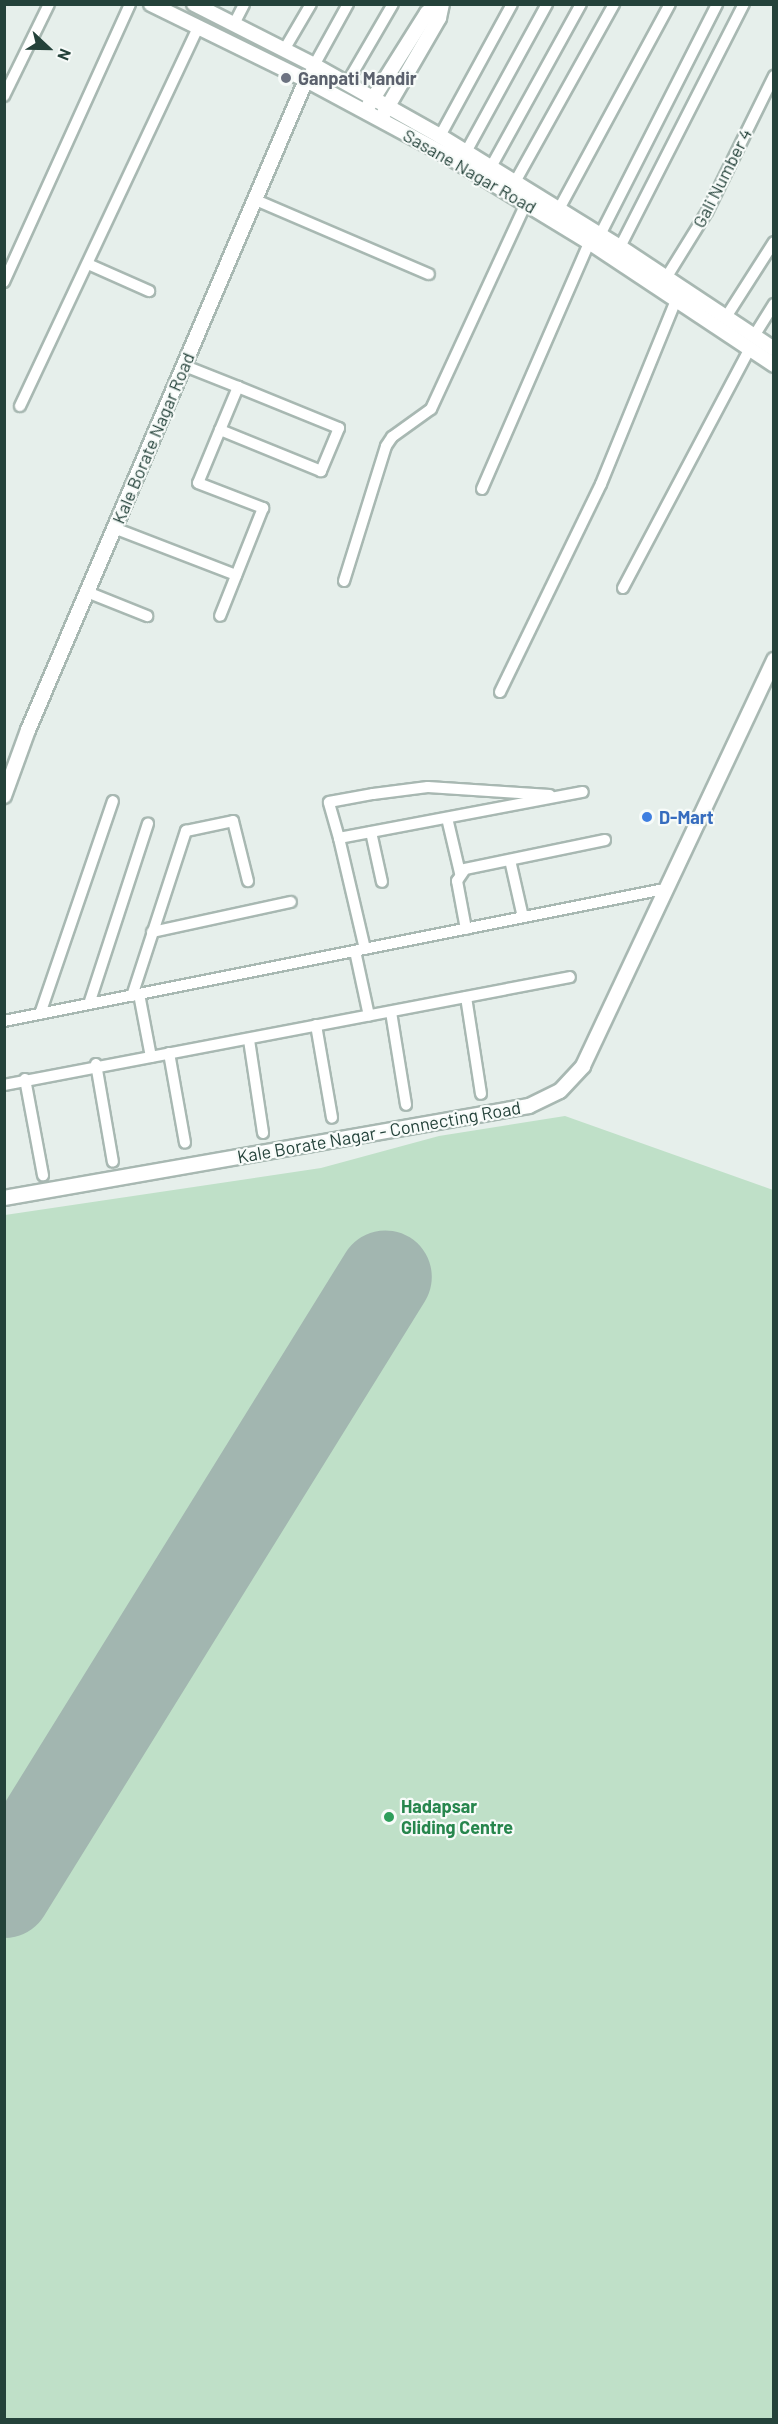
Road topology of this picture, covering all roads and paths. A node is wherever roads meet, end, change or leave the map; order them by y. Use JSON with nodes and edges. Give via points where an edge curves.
{"nodes":[{"id":1,"x":49,"y":4,"type":"edge"},
{"id":2,"x":130,"y":4,"type":"edge"},
{"id":3,"x":151,"y":4,"type":"edge"},
{"id":4,"x":244,"y":4,"type":"edge"},
{"id":5,"x":312,"y":4,"type":"edge"},
{"id":6,"x":348,"y":4,"type":"edge"},
{"id":7,"x":393,"y":4,"type":"edge"},
{"id":8,"x":436,"y":4,"type":"edge"},
{"id":9,"x":442,"y":4,"type":"edge"},
{"id":10,"x":512,"y":4,"type":"edge"},
{"id":11,"x":548,"y":4,"type":"edge"},
{"id":12,"x":581,"y":4,"type":"edge"},
{"id":13,"x":614,"y":4,"type":"edge"},
{"id":14,"x":670,"y":4,"type":"edge"},
{"id":15,"x":717,"y":4,"type":"edge"},
{"id":16,"x":744,"y":4,"type":"edge"},
{"id":17,"x":199,"y":6,"type":"edge"},
{"id":18,"x":234,"y":24,"type":"junction"},
{"id":19,"x":199,"y":26,"type":"junction"},
{"id":20,"x":284,"y":50,"type":"junction"},
{"id":21,"x":314,"y":65,"type":"junction"},
{"id":22,"x":774,"y":76,"type":"edge"},
{"id":23,"x":306,"y":80,"type":"junction"},
{"id":24,"x":347,"y":82,"type":"junction"},
{"id":25,"x":4,"y":96,"type":"edge"},
{"id":26,"x":374,"y":98,"type":"junction"},
{"id":27,"x":388,"y":105,"type":"junction"},
{"id":28,"x":365,"y":112,"type":"junction"},
{"id":29,"x":380,"y":120,"type":"junction"},
{"id":30,"x":440,"y":136,"type":"junction"},
{"id":31,"x":466,"y":152,"type":"junction"},
{"id":32,"x":491,"y":167,"type":"junction"},
{"id":33,"x":515,"y":182,"type":"junction"},
{"id":34,"x":256,"y":200,"type":"junction"},
{"id":35,"x":526,"y":202,"type":"junction"},
{"id":36,"x":559,"y":209,"type":"junction"},
{"id":37,"x":594,"y":236,"type":"junction"},
{"id":38,"x":774,"y":242,"type":"edge"},
{"id":39,"x":620,"y":247,"type":"junction"},
{"id":40,"x":88,"y":264,"type":"junction"},
{"id":41,"x":429,"y":274,"type":"dead end"},
{"id":42,"x":666,"y":278,"type":"junction"},
{"id":43,"x":4,"y":282,"type":"edge"},
{"id":44,"x":149,"y":291,"type":"dead end"},
{"id":45,"x":677,"y":298,"type":"junction"},
{"id":46,"x":774,"y":304,"type":"edge"},
{"id":47,"x":726,"y":317,"type":"junction"},
{"id":48,"x":752,"y":342,"type":"junction"},
{"id":49,"x":774,"y":349,"type":"edge"},
{"id":50,"x":774,"y":365,"type":"edge"},
{"id":51,"x":184,"y":366,"type":"junction"},
{"id":52,"x":237,"y":387,"type":"junction"},
{"id":53,"x":20,"y":406,"type":"dead end"},
{"id":54,"x":220,"y":430,"type":"junction"},
{"id":55,"x":482,"y":489,"type":"dead end"},
{"id":56,"x":114,"y":528,"type":"junction"},
{"id":57,"x":236,"y":575,"type":"junction"},
{"id":58,"x":344,"y":581,"type":"dead end"},
{"id":59,"x":623,"y":588,"type":"dead end"},
{"id":60,"x":87,"y":592,"type":"junction"},
{"id":61,"x":147,"y":615,"type":"dead end"},
{"id":62,"x":220,"y":616,"type":"dead end"},
{"id":63,"x":774,"y":660,"type":"edge"},
{"id":64,"x":500,"y":692,"type":"dead end"},
{"id":65,"x":583,"y":792,"type":"dead end"},
{"id":66,"x":4,"y":796,"type":"edge"},
{"id":67,"x":556,"y":796,"type":"junction"},
{"id":68,"x":113,"y":801,"type":"dead end"},
{"id":69,"x":447,"y":818,"type":"junction"},
{"id":70,"x":148,"y":823,"type":"dead end"},
{"id":71,"x":370,"y":832,"type":"junction"},
{"id":72,"x":339,"y":838,"type":"junction"},
{"id":73,"x":605,"y":840,"type":"dead end"},
{"id":74,"x":510,"y":860,"type":"junction"},
{"id":75,"x":460,"y":873,"type":"junction"},
{"id":76,"x":248,"y":881,"type":"dead end"},
{"id":77,"x":382,"y":882,"type":"dead end"},
{"id":78,"x":664,"y":889,"type":"junction"},
{"id":79,"x":291,"y":902,"type":"dead end"},
{"id":80,"x":523,"y":917,"type":"junction"},
{"id":81,"x":466,"y":929,"type":"junction"},
{"id":82,"x":152,"y":932,"type":"junction"},
{"id":83,"x":360,"y":950,"type":"junction"},
{"id":84,"x":570,"y":976,"type":"dead end"},
{"id":85,"x":136,"y":995,"type":"junction"},
{"id":86,"x":465,"y":997,"type":"junction"},
{"id":87,"x":89,"y":1004,"type":"junction"},
{"id":88,"x":391,"y":1012,"type":"junction"},
{"id":89,"x":40,"y":1014,"type":"junction"},
{"id":90,"x":369,"y":1016,"type":"junction"},
{"id":91,"x":4,"y":1021,"type":"edge"},
{"id":92,"x":316,"y":1025,"type":"junction"},
{"id":93,"x":249,"y":1040,"type":"junction"},
{"id":94,"x":169,"y":1053,"type":"junction"},
{"id":95,"x":151,"y":1057,"type":"junction"},
{"id":96,"x":96,"y":1064,"type":"junction"},
{"id":97,"x":25,"y":1080,"type":"junction"},
{"id":98,"x":4,"y":1085,"type":"edge"},
{"id":99,"x":481,"y":1094,"type":"dead end"},
{"id":100,"x":406,"y":1105,"type":"dead end"},
{"id":101,"x":332,"y":1118,"type":"dead end"},
{"id":102,"x":264,"y":1133,"type":"dead end"},
{"id":103,"x":185,"y":1143,"type":"dead end"},
{"id":104,"x":113,"y":1162,"type":"dead end"},
{"id":105,"x":43,"y":1175,"type":"dead end"},
{"id":106,"x":4,"y":1198,"type":"edge"}],
"edges":[{"from":1,"to":25,"type":"street"},
{"from":2,"to":43,"type":"street"},
{"from":3,"to":19,"type":"street","name":"Sasane Nagar Road"},
{"from":4,"to":18,"type":"street"},
{"from":5,"to":20,"type":"street"},
{"from":6,"to":21,"type":"street"},
{"from":7,"to":24,"type":"street"},
{"from":8,"to":26,"type":"street"},
{"from":9,"to":27,"type":"street","via":[[439,18]]},
{"from":10,"to":30,"type":"street"},
{"from":11,"to":31,"type":"street"},
{"from":12,"to":32,"type":"street"},
{"from":13,"to":33,"type":"street"},
{"from":14,"to":36,"type":"street"},
{"from":15,"to":37,"type":"street"},
{"from":16,"to":39,"type":"street"},
{"from":17,"to":18,"type":"street","name":"Sasane Nagar Road"},
{"from":18,"to":20,"type":"street","name":"Sasane Nagar Road"},
{"from":19,"to":23,"type":"street","name":"Sasane Nagar Road"},
{"from":19,"to":40,"type":"street"},
{"from":20,"to":21,"type":"street","name":"Sasane Nagar Road"},
{"from":21,"to":23,"type":"street"},
{"from":21,"to":24,"type":"street","name":"Sasane Nagar Road"},
{"from":22,"to":42,"type":"street","name":"Gali Number 4","via":[[707,212]]},
{"from":23,"to":28,"type":"street","name":"Sasane Nagar Road"},
{"from":23,"to":34,"type":"street","name":"Kale Borate Nagar Road"},
{"from":24,"to":26,"type":"street","name":"Sasane Nagar Road"},
{"from":26,"to":27,"type":"street","name":"Sasane Nagar Road"},
{"from":26,"to":28,"type":"street"},
{"from":27,"to":29,"type":"street"},
{"from":27,"to":30,"type":"street","name":"Sasane Nagar Road"},
{"from":28,"to":29,"type":"street","name":"Sasane Nagar Road"},
{"from":29,"to":35,"type":"street","name":"Sasane Nagar Road"},
{"from":30,"to":31,"type":"street","name":"Sasane Nagar Road"},
{"from":31,"to":32,"type":"street","name":"Sasane Nagar Road"},
{"from":32,"to":33,"type":"street","name":"Sasane Nagar Road"},
{"from":33,"to":36,"type":"street","name":"Sasane Nagar Road"},
{"from":34,"to":41,"type":"street"},
{"from":34,"to":51,"type":"street","name":"Kale Borate Nagar Road"},
{"from":35,"to":37,"type":"street","name":"Sasane Nagar Road"},
{"from":35,"to":58,"type":"street","via":[[431,409],[392,437],[386,447]]},
{"from":36,"to":37,"type":"street","name":"Sasane Nagar Road"},
{"from":37,"to":39,"type":"street","name":"Sasane Nagar Road"},
{"from":37,"to":45,"type":"street","name":"Sasane Nagar Road"},
{"from":37,"to":55,"type":"street"},
{"from":38,"to":47,"type":"street"},
{"from":39,"to":42,"type":"street","name":"Sasane Nagar Road"},
{"from":40,"to":44,"type":"street"},
{"from":40,"to":53,"type":"street"},
{"from":42,"to":47,"type":"street","name":"Sasane Nagar Road"},
{"from":45,"to":48,"type":"street","name":"Sasane Nagar Road"},
{"from":45,"to":64,"type":"street","via":[[601,484]]},
{"from":46,"to":48,"type":"street"},
{"from":47,"to":48,"type":"street","name":"Sasane Nagar Road"},
{"from":48,"to":49,"type":"street","name":"Sasane Nagar Road"},
{"from":48,"to":50,"type":"street","name":"Sasane Nagar Road"},
{"from":48,"to":59,"type":"street"},
{"from":51,"to":52,"type":"street"},
{"from":51,"to":56,"type":"street","name":"Kale Borate Nagar Road"},
{"from":52,"to":54,"type":"street"},
{"from":52,"to":54,"type":"street","via":[[339,428],[321,471]]},
{"from":54,"to":57,"type":"street","via":[[198,483],[263,508]]},
{"from":56,"to":57,"type":"street"},
{"from":56,"to":60,"type":"street","name":"Kale Borate Nagar Road"},
{"from":57,"to":62,"type":"street"},
{"from":60,"to":61,"type":"street"},
{"from":60,"to":66,"type":"street","name":"Kale Borate Nagar Road"},
{"from":63,"to":78,"type":"street","name":"Kale Borate Nagar - Connecting Road"},
{"from":65,"to":67,"type":"street"},
{"from":67,"to":69,"type":"street"},
{"from":67,"to":72,"type":"street","via":[[428,787],[329,802]]},
{"from":68,"to":89,"type":"street"},
{"from":69,"to":71,"type":"street"},
{"from":69,"to":75,"type":"street"},
{"from":70,"to":87,"type":"street"},
{"from":71,"to":72,"type":"street"},
{"from":71,"to":77,"type":"street"},
{"from":72,"to":83,"type":"street"},
{"from":73,"to":74,"type":"street"},
{"from":74,"to":75,"type":"street"},
{"from":74,"to":80,"type":"street"},
{"from":75,"to":81,"type":"street"},
{"from":76,"to":82,"type":"street","via":[[232,821],[186,831]]},
{"from":78,"to":80,"type":"street"},
{"from":78,"to":106,"type":"street","name":"Kale Borate Nagar - Connecting Road","via":[[583,1066],[560,1092],[529,1106]]},
{"from":79,"to":82,"type":"street"},
{"from":80,"to":81,"type":"street"},
{"from":81,"to":83,"type":"street"},
{"from":82,"to":85,"type":"street"},
{"from":83,"to":85,"type":"street"},
{"from":83,"to":90,"type":"street"},
{"from":84,"to":86,"type":"street"},
{"from":85,"to":87,"type":"street"},
{"from":85,"to":95,"type":"street"},
{"from":86,"to":88,"type":"street"},
{"from":86,"to":99,"type":"street"},
{"from":87,"to":89,"type":"street"},
{"from":88,"to":90,"type":"street"},
{"from":88,"to":100,"type":"street"},
{"from":89,"to":91,"type":"street"},
{"from":90,"to":92,"type":"street"},
{"from":92,"to":93,"type":"street"},
{"from":92,"to":101,"type":"street"},
{"from":93,"to":94,"type":"street"},
{"from":93,"to":102,"type":"street"},
{"from":94,"to":95,"type":"street"},
{"from":94,"to":103,"type":"street"},
{"from":95,"to":96,"type":"street"},
{"from":96,"to":97,"type":"street"},
{"from":96,"to":104,"type":"street"},
{"from":97,"to":98,"type":"street"},
{"from":97,"to":105,"type":"street"}]}
